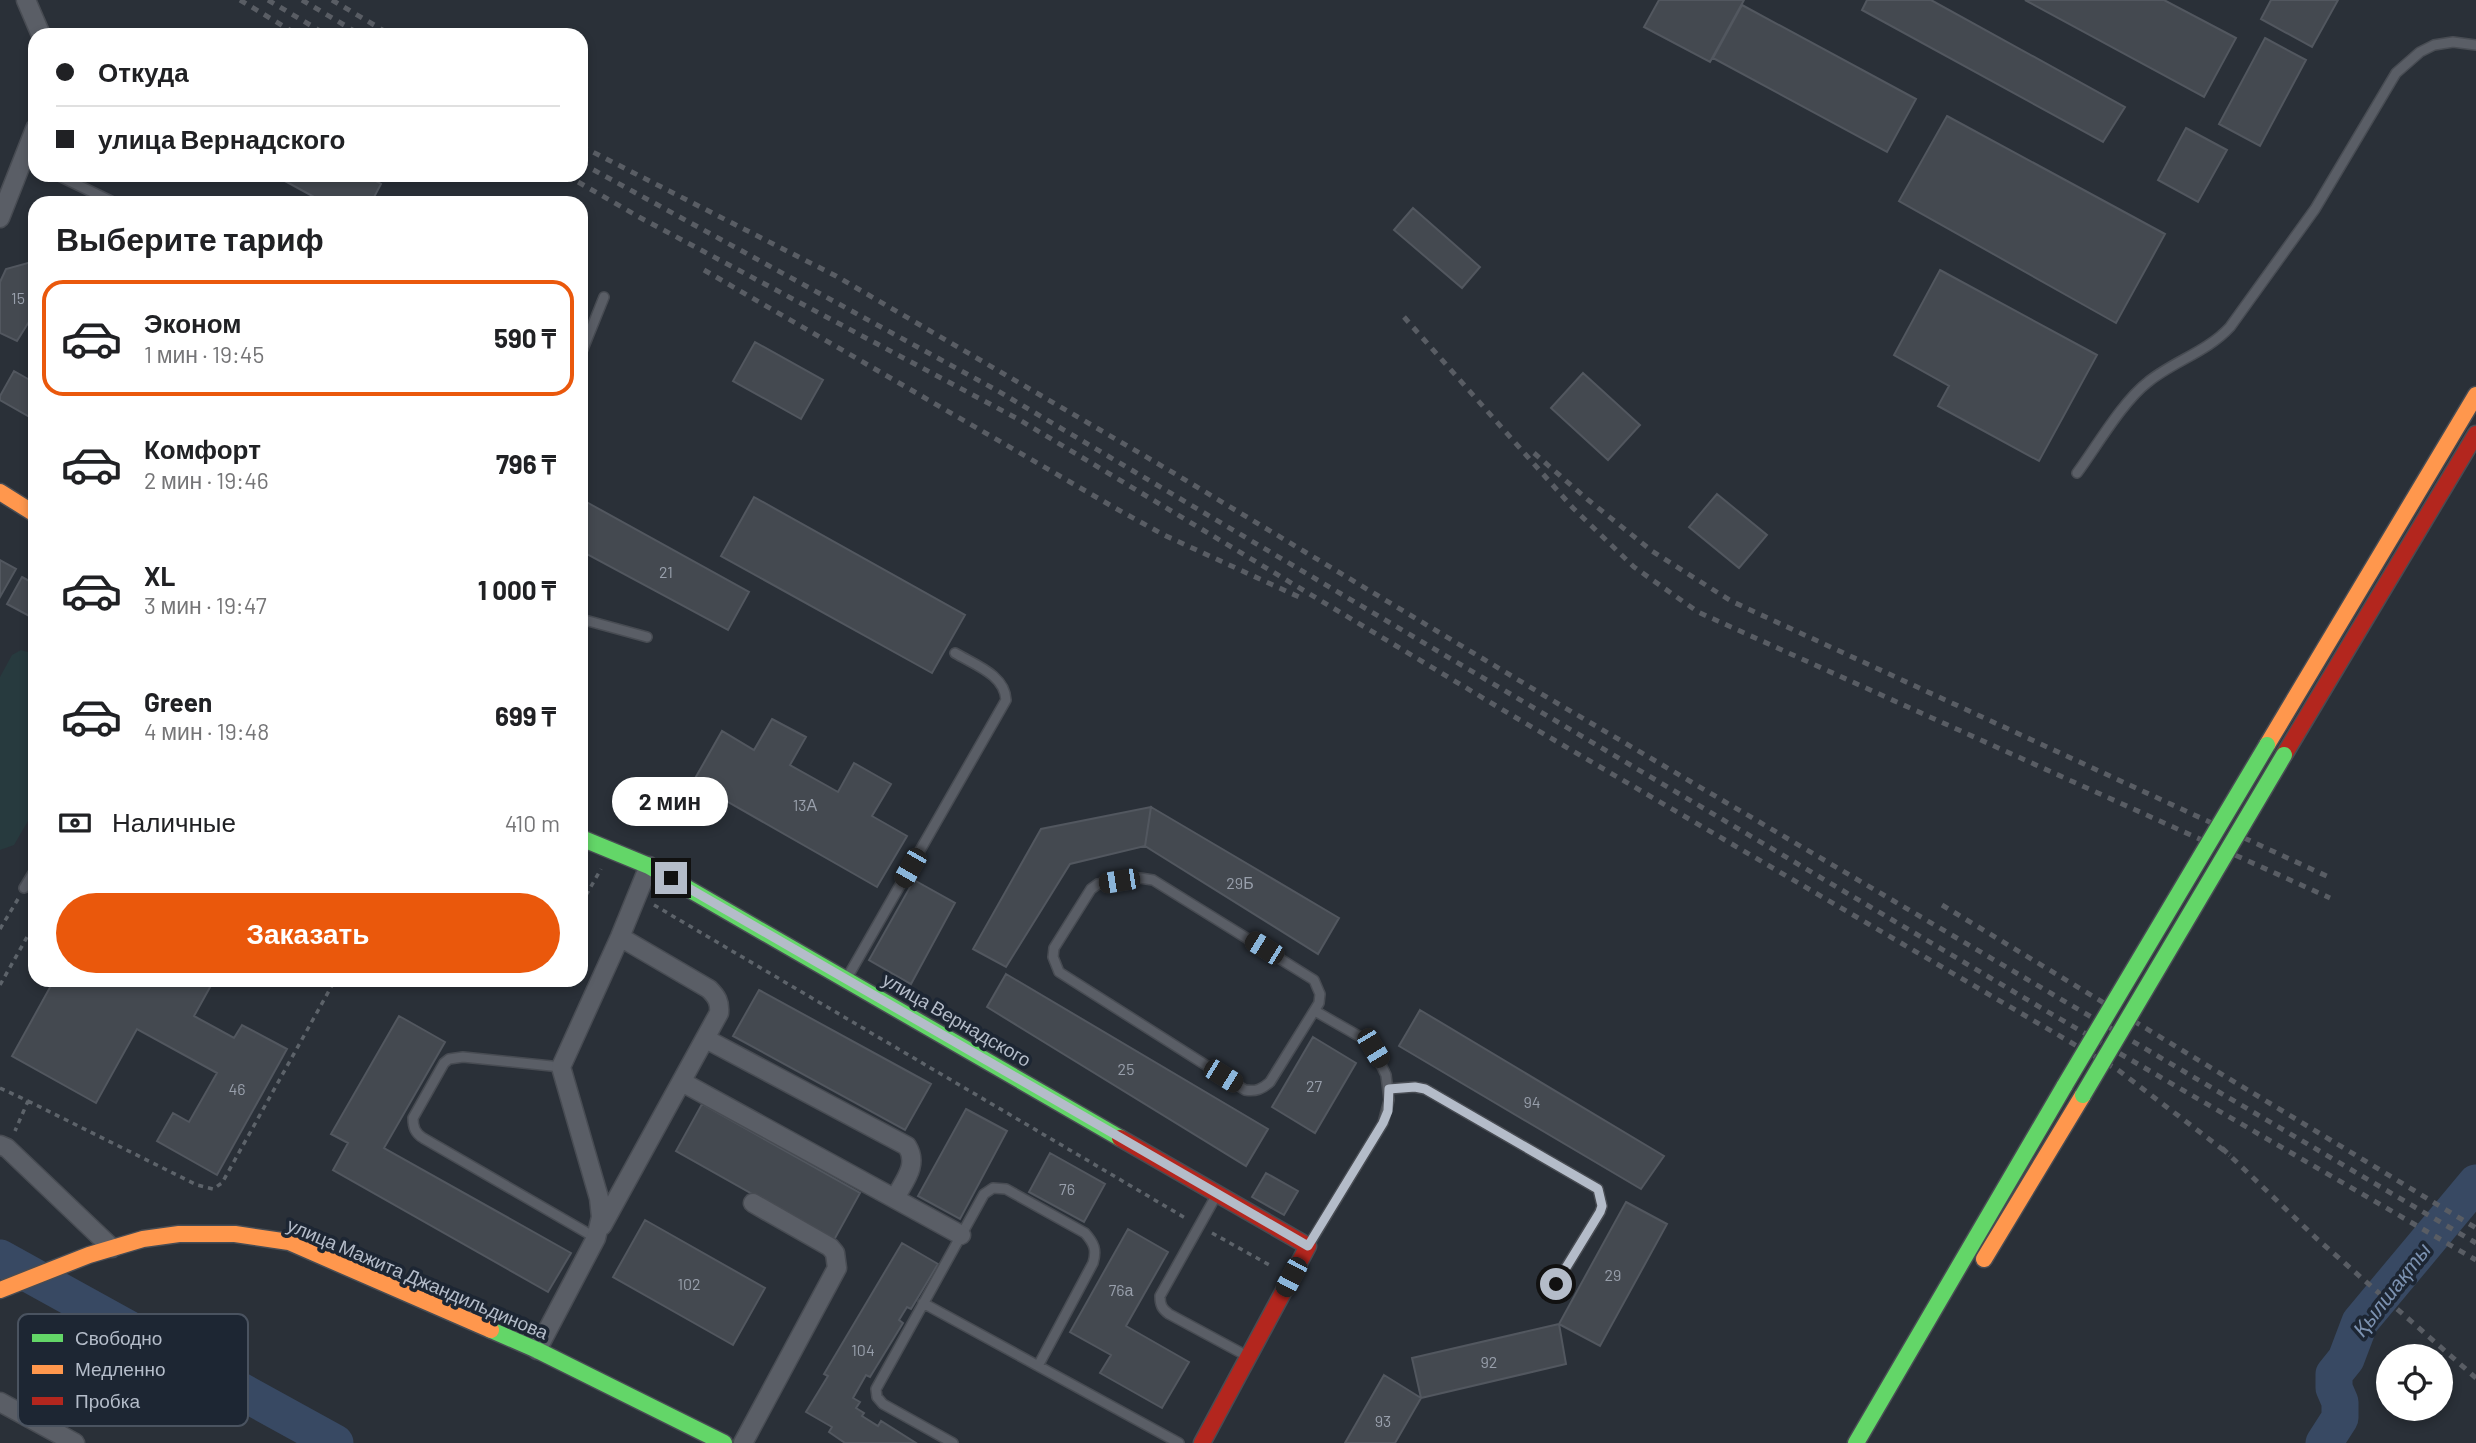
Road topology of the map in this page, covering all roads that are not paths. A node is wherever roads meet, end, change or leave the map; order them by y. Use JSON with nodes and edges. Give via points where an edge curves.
{"nodes":[{"id":1,"x":26,"y":0,"type":"edge"},
{"id":2,"x":38,"y":28,"type":"edge"},
{"id":3,"x":2476,"y":45,"type":"edge"},
{"id":4,"x":28,"y":164,"type":"edge"},
{"id":5,"x":72,"y":182,"type":"edge"},
{"id":6,"x":100,"y":196,"type":"edge"},
{"id":7,"x":0,"y":218,"type":"edge"},
{"id":8,"x":604,"y":297,"type":"dead end"},
{"id":9,"x":588,"y":337,"type":"edge"},
{"id":10,"x":2476,"y":395,"type":"edge"},
{"id":11,"x":2476,"y":434,"type":"edge"},
{"id":12,"x":2077,"y":473,"type":"dead end"},
{"id":13,"x":0,"y":492,"type":"edge"},
{"id":14,"x":28,"y":510,"type":"edge"},
{"id":15,"x":588,"y":621,"type":"edge"},
{"id":16,"x":647,"y":637,"type":"dead end"},
{"id":17,"x":955,"y":653,"type":"dead end"},
{"id":18,"x":588,"y":841,"type":"edge"},
{"id":19,"x":649,"y":866,"type":"junction"},
{"id":20,"x":28,"y":881,"type":"edge"},
{"id":21,"x":24,"y":888,"type":"road end"},
{"id":22,"x":620,"y":937,"type":"junction"},
{"id":23,"x":846,"y":979,"type":"junction"},
{"id":24,"x":1315,"y":1011,"type":"junction"},
{"id":25,"x":706,"y":1039,"type":"junction"},
{"id":26,"x":561,"y":1067,"type":"junction"},
{"id":27,"x":682,"y":1082,"type":"junction"},
{"id":28,"x":1389,"y":1089,"type":"junction"},
{"id":29,"x":4,"y":1146,"type":"edge"},
{"id":30,"x":1217,"y":1194,"type":"junction"},
{"id":31,"x":895,"y":1198,"type":"junction"},
{"id":32,"x":753,"y":1203,"type":"dead end"},
{"id":33,"x":961,"y":1235,"type":"junction"},
{"id":34,"x":596,"y":1238,"type":"junction"},
{"id":35,"x":1308,"y":1246,"type":"junction"},
{"id":36,"x":112,"y":1248,"type":"junction"},
{"id":37,"x":1978,"y":1269,"type":"dead end"},
{"id":38,"x":1556,"y":1284,"type":"dead end"},
{"id":39,"x":0,"y":1290,"type":"edge"},
{"id":40,"x":923,"y":1303,"type":"junction"},
{"id":41,"x":1942,"y":1327,"type":"dead end"},
{"id":42,"x":537,"y":1350,"type":"junction"},
{"id":43,"x":1248,"y":1357,"type":"junction"},
{"id":44,"x":1038,"y":1366,"type":"junction"},
{"id":45,"x":0,"y":1402,"type":"edge"},
{"id":46,"x":18,"y":1412,"type":"edge"},
{"id":47,"x":44,"y":1426,"type":"edge"},
{"id":48,"x":75,"y":1443,"type":"edge"},
{"id":49,"x":724,"y":1443,"type":"edge"},
{"id":50,"x":743,"y":1443,"type":"edge"},
{"id":51,"x":953,"y":1443,"type":"edge"},
{"id":52,"x":1179,"y":1443,"type":"edge"},
{"id":53,"x":1202,"y":1443,"type":"edge"},
{"id":54,"x":1856,"y":1443,"type":"edge"},
{"id":55,"x":1872,"y":1443,"type":"edge"}],
"edges":[{"from":1,"to":2,"type":"street"},
{"from":3,"to":12,"type":"lane","via":[[2434,45],[2396,73],[2315,209],[2230,327],[2134,395]]},
{"from":4,"to":7,"type":"street"},
{"from":5,"to":6,"type":"lane"},
{"from":8,"to":9,"type":"lane"},
{"from":10,"to":54,"type":"street","bridge":true},
{"from":11,"to":37,"type":"street","bridge":true},
{"from":13,"to":14,"type":"street"},
{"from":15,"to":16,"type":"lane"},
{"from":17,"to":23,"type":"lane","via":[[1000,681],[1006,701]]},
{"from":18,"to":19,"type":"street","name":"улица Вернадского"},
{"from":19,"to":22,"type":"street"},
{"from":19,"to":23,"type":"street","name":"улица Вернадского"},
{"from":20,"to":21,"type":"lane"},
{"from":22,"to":25,"type":"street","via":[[716,996],[719,1013]]},
{"from":22,"to":26,"type":"street"},
{"from":23,"to":30,"type":"street","name":"улица Вернадского"},
{"from":24,"to":24,"type":"lane","via":[[1270,1082],[1256,1091],[1245,1090],[1064,976],[1055,965],[1054,948],[1098,884],[1153,880],[1308,975],[1320,995]]},
{"from":24,"to":28,"type":"lane","via":[[1373,1048]]},
{"from":25,"to":27,"type":"street"},
{"from":25,"to":31,"type":"street","via":[[907,1146],[913,1161]]},
{"from":26,"to":34,"type":"street","via":[[599,1198]]},
{"from":26,"to":34,"type":"lane","via":[[449,1059],[413,1125],[419,1135]]},
{"from":27,"to":31,"type":"street"},
{"from":27,"to":34,"type":"street"},
{"from":28,"to":35,"type":"lane","via":[[1383,1123]]},
{"from":28,"to":38,"type":"lane","via":[[1425,1089],[1598,1189],[1600,1212]]},
{"from":29,"to":36,"type":"street"},
{"from":30,"to":35,"type":"street","name":"улица Вернадского"},
{"from":30,"to":43,"type":"lane","via":[[1160,1296],[1161,1307]]},
{"from":31,"to":33,"type":"street"},
{"from":32,"to":50,"type":"street","via":[[830,1247],[837,1268]]},
{"from":33,"to":40,"type":"lane"},
{"from":33,"to":44,"type":"lane","via":[[984,1194],[1000,1188],[1085,1233],[1093,1242],[1093,1263]]},
{"from":34,"to":42,"type":"street"},
{"from":35,"to":43,"type":"street"},
{"from":36,"to":39,"type":"street","name":"улица Мажита Джандильдинова"},
{"from":36,"to":42,"type":"street","name":"улица Мажита Джандильдинова","via":[[183,1234],[254,1235],[289,1242]]},
{"from":40,"to":44,"type":"lane"},
{"from":40,"to":51,"type":"lane","via":[[878,1384],[877,1395],[883,1404]]},
{"from":41,"to":55,"type":"street"},
{"from":42,"to":49,"type":"street","name":"улица Мажита Джандильдинова"},
{"from":43,"to":53,"type":"street"},
{"from":44,"to":52,"type":"lane"},
{"from":45,"to":46,"type":"street"},
{"from":47,"to":48,"type":"street"}]}
